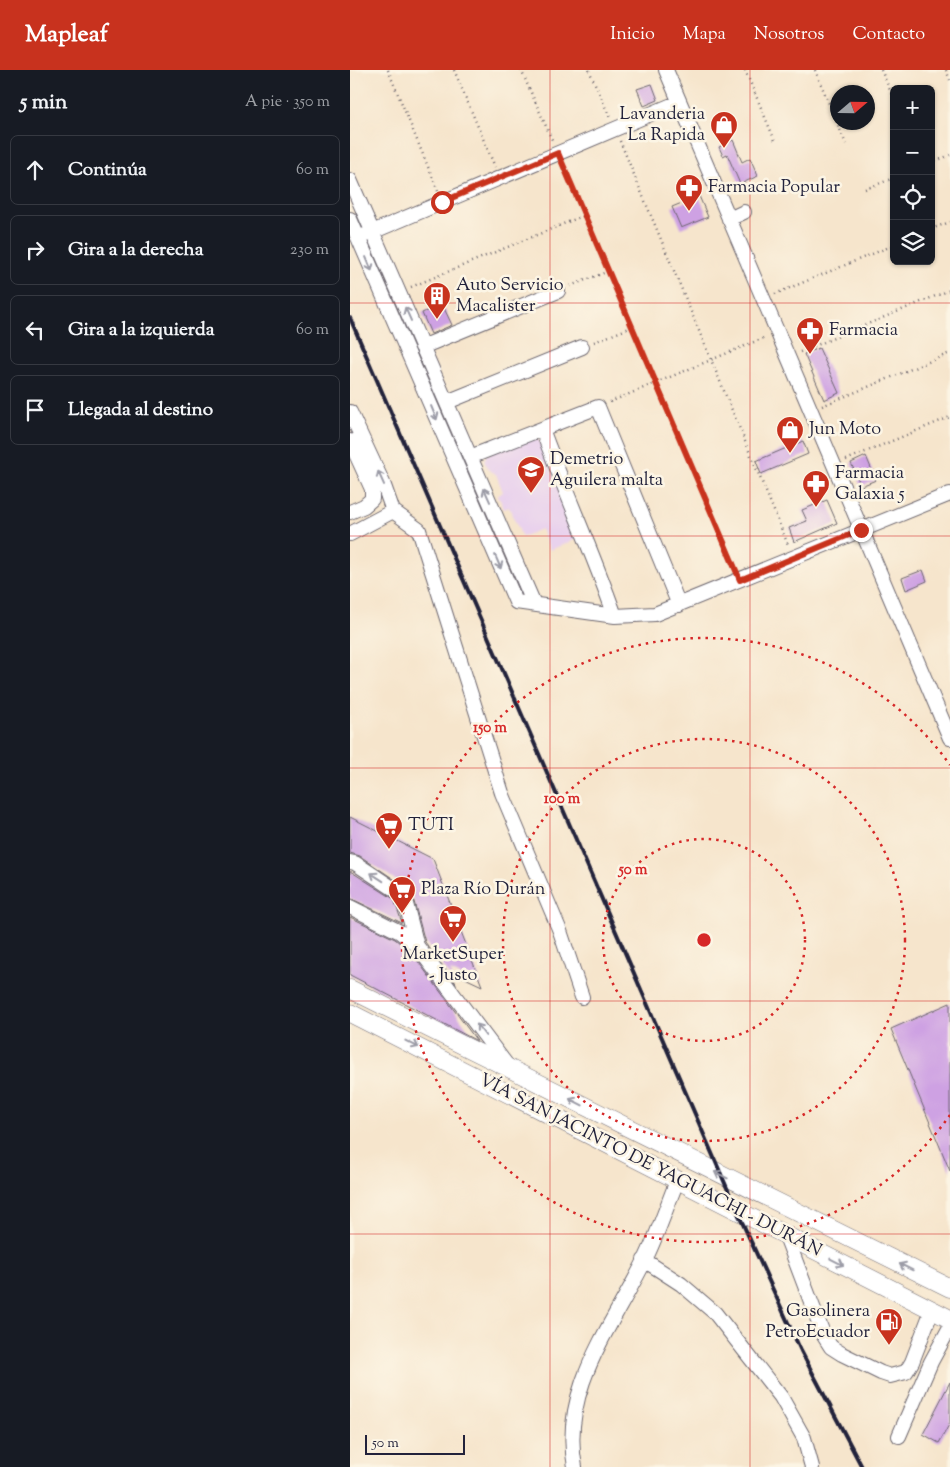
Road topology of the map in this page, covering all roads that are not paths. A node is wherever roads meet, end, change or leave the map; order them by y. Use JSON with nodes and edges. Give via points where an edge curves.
{"nodes":[{"id":1,"x":666,"y":70,"type":"edge"},
{"id":2,"x":679,"y":102,"type":"junction"},
{"id":3,"x":350,"y":180,"type":"edge"},
{"id":4,"x":744,"y":212,"type":"dead end"},
{"id":5,"x":350,"y":219,"type":"edge"},
{"id":6,"x":729,"y":219,"type":"junction"},
{"id":7,"x":372,"y":232,"type":"junction"},
{"id":8,"x":354,"y":240,"type":"edge"},
{"id":9,"x":558,"y":291,"type":"road end"},
{"id":10,"x":422,"y":347,"type":"junction"},
{"id":11,"x":582,"y":347,"type":"road end"},
{"id":12,"x":446,"y":402,"type":"junction"},
{"id":13,"x":350,"y":412,"type":"edge"},
{"id":14,"x":542,"y":429,"type":"junction"},
{"id":15,"x":350,"y":441,"type":"edge"},
{"id":16,"x":470,"y":457,"type":"junction"},
{"id":17,"x":950,"y":494,"type":"edge"},
{"id":18,"x":393,"y":511,"type":"junction"},
{"id":19,"x":350,"y":512,"type":"edge"},
{"id":20,"x":861,"y":530,"type":"junction"},
{"id":21,"x":350,"y":534,"type":"edge"},
{"id":22,"x":534,"y":604,"type":"junction"},
{"id":23,"x":679,"y":605,"type":"junction"},
{"id":24,"x":615,"y":616,"type":"junction"},
{"id":25,"x":944,"y":710,"type":"edge"},
{"id":26,"x":950,"y":738,"type":"edge"},
{"id":27,"x":350,"y":862,"type":"edge"},
{"id":28,"x":350,"y":907,"type":"edge"},
{"id":29,"x":418,"y":946,"type":"junction"},
{"id":30,"x":350,"y":989,"type":"edge"},
{"id":31,"x":582,"y":997,"type":"dead end"},
{"id":32,"x":350,"y":1013,"type":"edge"},
{"id":33,"x":510,"y":1069,"type":"junction"},
{"id":34,"x":677,"y":1180,"type":"junction"},
{"id":35,"x":786,"y":1236,"type":"junction"},
{"id":36,"x":644,"y":1260,"type":"junction"},
{"id":37,"x":950,"y":1288,"type":"edge"},
{"id":38,"x":932,"y":1310,"type":"junction"},
{"id":39,"x":950,"y":1319,"type":"edge"},
{"id":40,"x":950,"y":1327,"type":"edge"},
{"id":41,"x":899,"y":1436,"type":"dead end"},
{"id":42,"x":575,"y":1467,"type":"edge"},
{"id":43,"x":812,"y":1467,"type":"edge"}],
"edges":[{"from":1,"to":2,"type":"street"},
{"from":2,"to":6,"type":"street"},
{"from":2,"to":7,"type":"street"},
{"from":3,"to":7,"type":"street"},
{"from":4,"to":6,"type":"street"},
{"from":5,"to":8,"type":"street"},
{"from":6,"to":20,"type":"street"},
{"from":7,"to":8,"type":"street"},
{"from":10,"to":7,"type":"street","one_way":true},
{"from":8,"to":22,"type":"street","one_way":true,"via":[[516,602]]},
{"from":9,"to":10,"type":"street"},
{"from":10,"to":12,"type":"street"},
{"from":11,"to":12,"type":"street"},
{"from":12,"to":16,"type":"street"},
{"from":18,"to":13,"type":"street","one_way":true,"via":[[384,484]]},
{"from":14,"to":16,"type":"street"},
{"from":14,"to":23,"type":"street","via":[[598,407]]},
{"from":14,"to":24,"type":"street","via":[[597,563]]},
{"from":15,"to":19,"type":"street","via":[[372,489],[372,499]]},
{"from":22,"to":16,"type":"street","one_way":true},
{"from":17,"to":20,"type":"street"},
{"from":18,"to":21,"type":"street"},
{"from":18,"to":31,"type":"street","via":[[419,530],[502,793],[560,931]]},
{"from":20,"to":23,"type":"street"},
{"from":20,"to":25,"type":"street"},
{"from":22,"to":24,"type":"street"},
{"from":23,"to":24,"type":"street","via":[[655,614]]},
{"from":25,"to":26,"type":"street"},
{"from":29,"to":27,"type":"street","one_way":true,"via":[[400,893]]},
{"from":28,"to":29,"type":"street","via":[[400,932]]},
{"from":33,"to":29,"type":"street","one_way":true},
{"from":30,"to":33,"type":"main road","name":"VÍA SAN JACINTO DE YAGUACHI - DURÁN"},
{"from":32,"to":34,"type":"main road","name":"VÍA SAN JACINTO DE YAGUACHI - DURÁN","one_way":true},
{"from":37,"to":33,"type":"main road","name":"VÍA SAN JACINTO DE YAGUACHI - DURÁN","one_way":true},
{"from":34,"to":35,"type":"main road","name":"VÍA SAN JACINTO DE YAGUACHI - DURÁN"},
{"from":34,"to":36,"type":"street"},
{"from":35,"to":38,"type":"main road","name":"VÍA SAN JACINTO DE YAGUACHI - DURÁN","one_way":true},
{"from":35,"to":38,"type":"street","via":[[824,1336],[831,1347],[842,1354],[890,1376],[906,1372]]},
{"from":36,"to":42,"type":"street","via":[[584,1375],[574,1410],[571,1447]]},
{"from":36,"to":43,"type":"street","via":[[681,1284],[715,1313],[781,1397],[804,1438]]},
{"from":38,"to":39,"type":"main road","name":"VÍA SAN JACINTO DE YAGUACHI - DURÁN"},
{"from":40,"to":41,"type":"street","via":[[930,1362]]}]}
